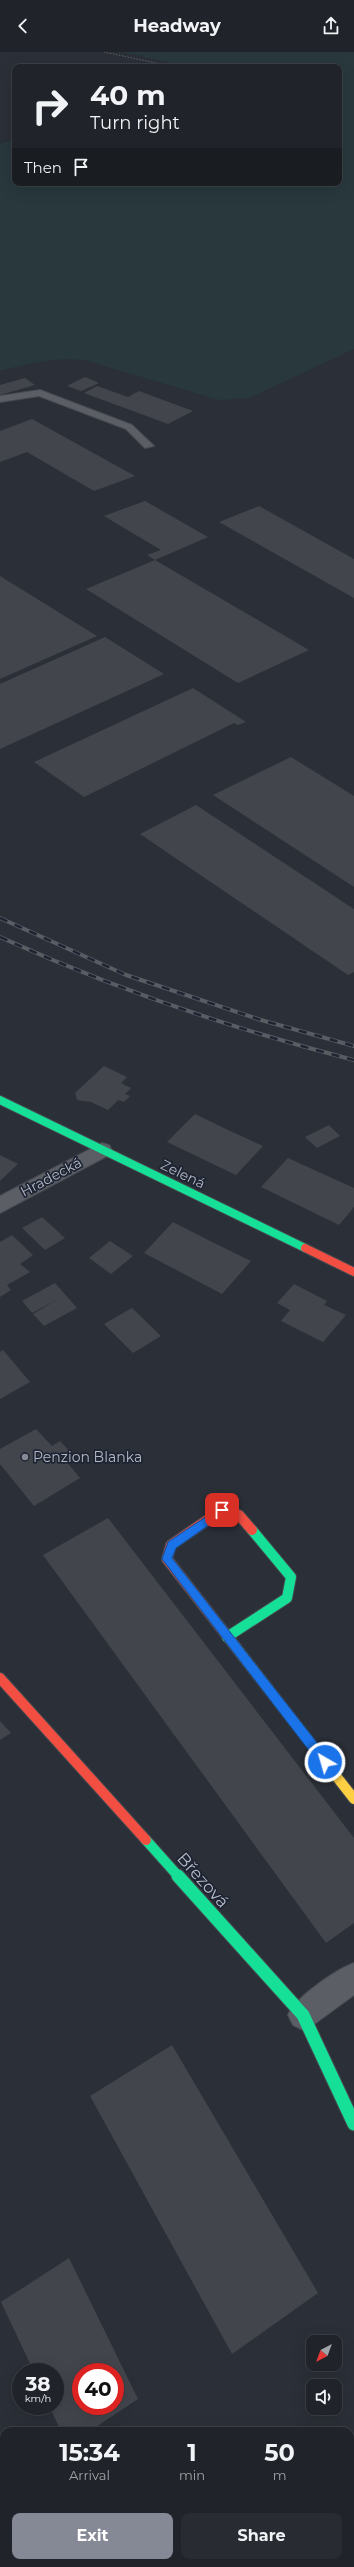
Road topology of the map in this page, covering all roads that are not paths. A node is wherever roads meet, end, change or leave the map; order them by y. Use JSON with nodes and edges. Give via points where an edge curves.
{"nodes":[{"id":1,"x":0,"y":399,"type":"edge"},
{"id":2,"x":149,"y":446,"type":"dead end"},
{"id":3,"x":0,"y":1100,"type":"edge"},
{"id":4,"x":102,"y":1150,"type":"junction"},
{"id":5,"x":0,"y":1205,"type":"edge"},
{"id":6,"x":354,"y":1272,"type":"edge"},
{"id":7,"x":227,"y":1637,"type":"junction"},
{"id":8,"x":0,"y":1678,"type":"edge"},
{"id":9,"x":354,"y":1799,"type":"edge"},
{"id":10,"x":354,"y":1977,"type":"edge"},
{"id":11,"x":303,"y":2015,"type":"junction"},
{"id":12,"x":354,"y":2124,"type":"edge"}],
"edges":[{"from":1,"to":2,"type":"lane","via":[[40,393],[129,427]]},
{"from":3,"to":4,"type":"street","name":"Zelená"},
{"from":4,"to":5,"type":"street","name":"Hradecká"},
{"from":4,"to":6,"type":"street","name":"Zelená"},
{"from":7,"to":7,"type":"street","via":[[167,1559],[171,1545],[222,1510],[239,1515],[291,1577],[287,1598]]},
{"from":7,"to":9,"type":"street"},
{"from":8,"to":11,"type":"street","name":"Březová"},
{"from":10,"to":11,"type":"street"},
{"from":11,"to":12,"type":"street","name":"Březová"}]}
